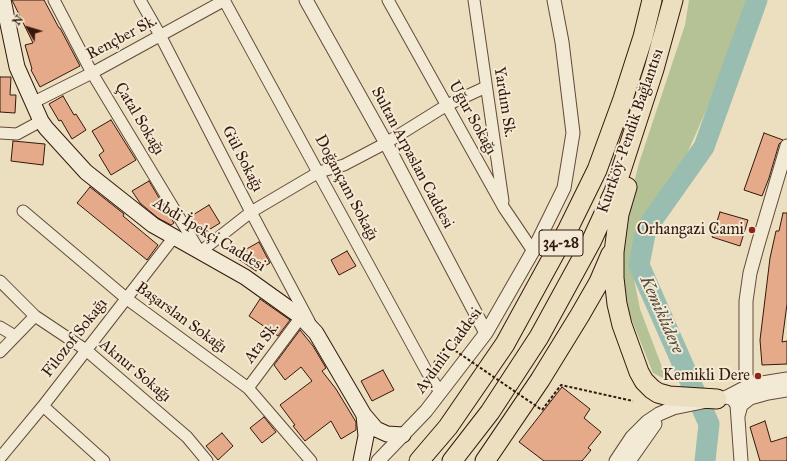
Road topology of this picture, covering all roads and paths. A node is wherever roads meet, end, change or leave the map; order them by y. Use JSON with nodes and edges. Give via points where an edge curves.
{"nodes":[{"id":1,"x":3,"y":0,"type":"edge"},
{"id":2,"x":54,"y":0,"type":"edge"},
{"id":3,"x":140,"y":0,"type":"edge"},
{"id":4,"x":225,"y":0,"type":"edge"},
{"id":5,"x":306,"y":0,"type":"edge"},
{"id":6,"x":388,"y":0,"type":"edge"},
{"id":7,"x":466,"y":0,"type":"edge"},
{"id":8,"x":474,"y":0,"type":"edge"},
{"id":9,"x":554,"y":0,"type":"edge"},
{"id":10,"x":652,"y":0,"type":"edge"},
{"id":11,"x":673,"y":2,"type":"edge"},
{"id":12,"x":475,"y":17,"type":"junction"},
{"id":13,"x":160,"y":36,"type":"junction"},
{"id":14,"x":92,"y":72,"type":"junction"},
{"id":15,"x":486,"y":87,"type":"junction"},
{"id":16,"x":32,"y":103,"type":"junction"},
{"id":17,"x":447,"y":106,"type":"junction"},
{"id":18,"x":41,"y":121,"type":"junction"},
{"id":19,"x":0,"y":133,"type":"edge"},
{"id":20,"x":386,"y":143,"type":"junction"},
{"id":21,"x":787,"y":146,"type":"edge"},
{"id":22,"x":319,"y":172,"type":"junction"},
{"id":23,"x":504,"y":208,"type":"junction"},
{"id":24,"x":23,"y":211,"type":"dead end"},
{"id":25,"x":251,"y":212,"type":"junction"},
{"id":26,"x":174,"y":237,"type":"junction"},
{"id":27,"x":616,"y":237,"type":"junction"},
{"id":28,"x":532,"y":251,"type":"junction"},
{"id":29,"x":200,"y":252,"type":"junction"},
{"id":30,"x":0,"y":281,"type":"edge"},
{"id":31,"x":127,"y":299,"type":"junction"},
{"id":32,"x":35,"y":316,"type":"junction"},
{"id":33,"x":301,"y":317,"type":"junction"},
{"id":34,"x":0,"y":327,"type":"edge"},
{"id":35,"x":316,"y":333,"type":"junction"},
{"id":36,"x":486,"y":333,"type":"junction"},
{"id":37,"x":15,"y":336,"type":"junction"},
{"id":38,"x":1,"y":348,"type":"edge"},
{"id":39,"x":86,"y":350,"type":"junction"},
{"id":40,"x":427,"y":372,"type":"junction"},
{"id":41,"x":787,"y":379,"type":"edge"},
{"id":42,"x":748,"y":380,"type":"junction"},
{"id":43,"x":248,"y":388,"type":"junction"},
{"id":44,"x":787,"y":390,"type":"edge"},
{"id":45,"x":440,"y":392,"type":"junction"},
{"id":46,"x":768,"y":393,"type":"junction"},
{"id":47,"x":722,"y":398,"type":"junction"},
{"id":48,"x":633,"y":401,"type":"dead end"},
{"id":49,"x":671,"y":402,"type":"junction"},
{"id":50,"x":43,"y":406,"type":"junction"},
{"id":51,"x":364,"y":415,"type":"junction"},
{"id":52,"x":738,"y":416,"type":"junction"},
{"id":53,"x":448,"y":427,"type":"junction"},
{"id":54,"x":403,"y":435,"type":"junction"},
{"id":55,"x":0,"y":458,"type":"edge"},
{"id":56,"x":104,"y":461,"type":"edge"},
{"id":57,"x":208,"y":461,"type":"edge"},
{"id":58,"x":311,"y":461,"type":"edge"},
{"id":59,"x":361,"y":461,"type":"edge"},
{"id":60,"x":378,"y":461,"type":"edge"},
{"id":61,"x":413,"y":461,"type":"edge"},
{"id":62,"x":419,"y":461,"type":"edge"},
{"id":63,"x":452,"y":461,"type":"edge"},
{"id":64,"x":485,"y":461,"type":"edge"},
{"id":65,"x":616,"y":461,"type":"edge"},
{"id":66,"x":629,"y":461,"type":"edge"},
{"id":67,"x":741,"y":461,"type":"edge"}],
"edges":[{"from":1,"to":16,"type":"main road","name":"Abdi İpekçi Caddesi","via":[[17,67]]},
{"from":2,"to":14,"type":"street","name":"Çatal Sokağı"},
{"from":3,"to":13,"type":"street","name":"Gül Sokağı"},
{"from":4,"to":13,"type":"street","name":"Rençber Sk."},
{"from":4,"to":22,"type":"street","name":"Doğançam Sokağı"},
{"from":5,"to":20,"type":"street","name":"Sultan Arpaslan Caddesi"},
{"from":6,"to":17,"type":"street","name":"Uğur Sokağı"},
{"from":7,"to":12,"type":"street"},
{"from":8,"to":12,"type":"street","name":"Yardım Sk."},
{"from":9,"to":28,"type":"street","name":"Aydınlı Caddesi","via":[[573,133],[564,188]]},
{"from":10,"to":53,"type":"highway","name":"Kurtköy-Pendik Bağlantısı","number":"34-28","via":[[623,99],[597,170],[505,344]]},
{"from":11,"to":27,"type":"highway","via":[[656,100],[623,198]]},
{"from":11,"to":63,"type":"highway","name":"Kurtköy-Pendik Bağlantısı","number":"34-28","via":[[614,192],[591,242],[539,337],[490,412]]},
{"from":12,"to":15,"type":"street","name":"Yardım Sk."},
{"from":13,"to":14,"type":"street","name":"Rençber Sk."},
{"from":13,"to":25,"type":"street","name":"Gül Sokağı"},
{"from":14,"to":16,"type":"street","name":"Rençber Sk."},
{"from":14,"to":29,"type":"street","name":"Çatal Sokağı"},
{"from":15,"to":17,"type":"street"},
{"from":15,"to":23,"type":"street","name":"Yardım Sk."},
{"from":16,"to":18,"type":"main road","name":"Abdi İpekçi Caddesi"},
{"from":17,"to":20,"type":"street"},
{"from":17,"to":23,"type":"street","name":"Uğur Sokağı"},
{"from":18,"to":19,"type":"street","via":[[17,134]]},
{"from":18,"to":26,"type":"main road","name":"Abdi İpekçi Caddesi","via":[[86,172],[153,225]]},
{"from":20,"to":22,"type":"street","via":[[344,164]]},
{"from":20,"to":36,"type":"street","name":"Sultan Arpaslan Caddesi"},
{"from":21,"to":42,"type":"street","via":[[750,273],[746,301]]},
{"from":22,"to":25,"type":"street"},
{"from":22,"to":40,"type":"street","name":"Doğançam Sokağı"},
{"from":23,"to":28,"type":"street","name":"Uğur Sokağı"},
{"from":24,"to":31,"type":"street","name":"Başarslan Sokağı"},
{"from":25,"to":29,"type":"street"},
{"from":25,"to":35,"type":"street","name":"Gül Sokağı"},
{"from":26,"to":29,"type":"main road","name":"Abdi İpekçi Caddesi"},
{"from":26,"to":31,"type":"street","name":"Filozof Sokağı"},
{"from":27,"to":49,"type":"highway","via":[[614,278],[622,325],[644,381]]},
{"from":27,"to":64,"type":"highway","via":[[599,282],[580,315]]},
{"from":28,"to":36,"type":"street","name":"Aydınlı Caddesi"},
{"from":29,"to":33,"type":"main road","name":"Abdi İpekçi Caddesi","via":[[245,277]]},
{"from":30,"to":32,"type":"street","name":"Aknur Sokağı"},
{"from":31,"to":39,"type":"street","name":"Filozof Sokağı"},
{"from":31,"to":43,"type":"street","name":"Başarslan Sokağı"},
{"from":32,"to":37,"type":"street"},
{"from":32,"to":39,"type":"street","name":"Aknur Sokağı"},
{"from":33,"to":35,"type":"main road","name":"Abdi İpekçi Caddesi"},
{"from":33,"to":43,"type":"street","name":"Ata Sk."},
{"from":34,"to":37,"type":"street"},
{"from":35,"to":51,"type":"main road","name":"Abdi İpekçi Caddesi"},
{"from":36,"to":45,"type":"street","name":"Aydınlı Caddesi"},
{"from":37,"to":38,"type":"street"},
{"from":39,"to":50,"type":"street","name":"Filozof Sokağı"},
{"from":39,"to":57,"type":"street","name":"Aknur Sokağı","via":[[187,437]]},
{"from":40,"to":45,"type":"street","name":"Doğançam Sokağı"},
{"from":40,"to":48,"type":"path","bridge":true,"via":[[447,345],[542,410],[561,385]]},
{"from":41,"to":42,"type":"street"},
{"from":42,"to":46,"type":"street","via":[[758,391]]},
{"from":42,"to":47,"type":"street"},
{"from":43,"to":58,"type":"street","name":"Başarslan Sokağı"},
{"from":44,"to":46,"type":"street"},
{"from":45,"to":54,"type":"street","name":"Aydınlı Caddesi","via":[[426,412]]},
{"from":46,"to":52,"type":"street","via":[[745,401]]},
{"from":47,"to":49,"type":"highway"},
{"from":47,"to":52,"type":"street","via":[[733,399],[736,402]]},
{"from":49,"to":65,"type":"street","via":[[632,437]]},
{"from":49,"to":66,"type":"street"},
{"from":50,"to":55,"type":"street","name":"Filozof Sokağı"},
{"from":50,"to":56,"type":"street"},
{"from":51,"to":54,"type":"main road","via":[[376,429],[387,434]]},
{"from":51,"to":59,"type":"main road","name":"Abdi İpekçi Caddesi","via":[[366,436]]},
{"from":52,"to":67,"type":"street"},
{"from":53,"to":61,"type":"highway"},
{"from":53,"to":62,"type":"highway","name":"Kurtköy-Pendik Bağlantısı","number":"34-28"},
{"from":54,"to":60,"type":"street","name":"Aydınlı Caddesi"}]}
